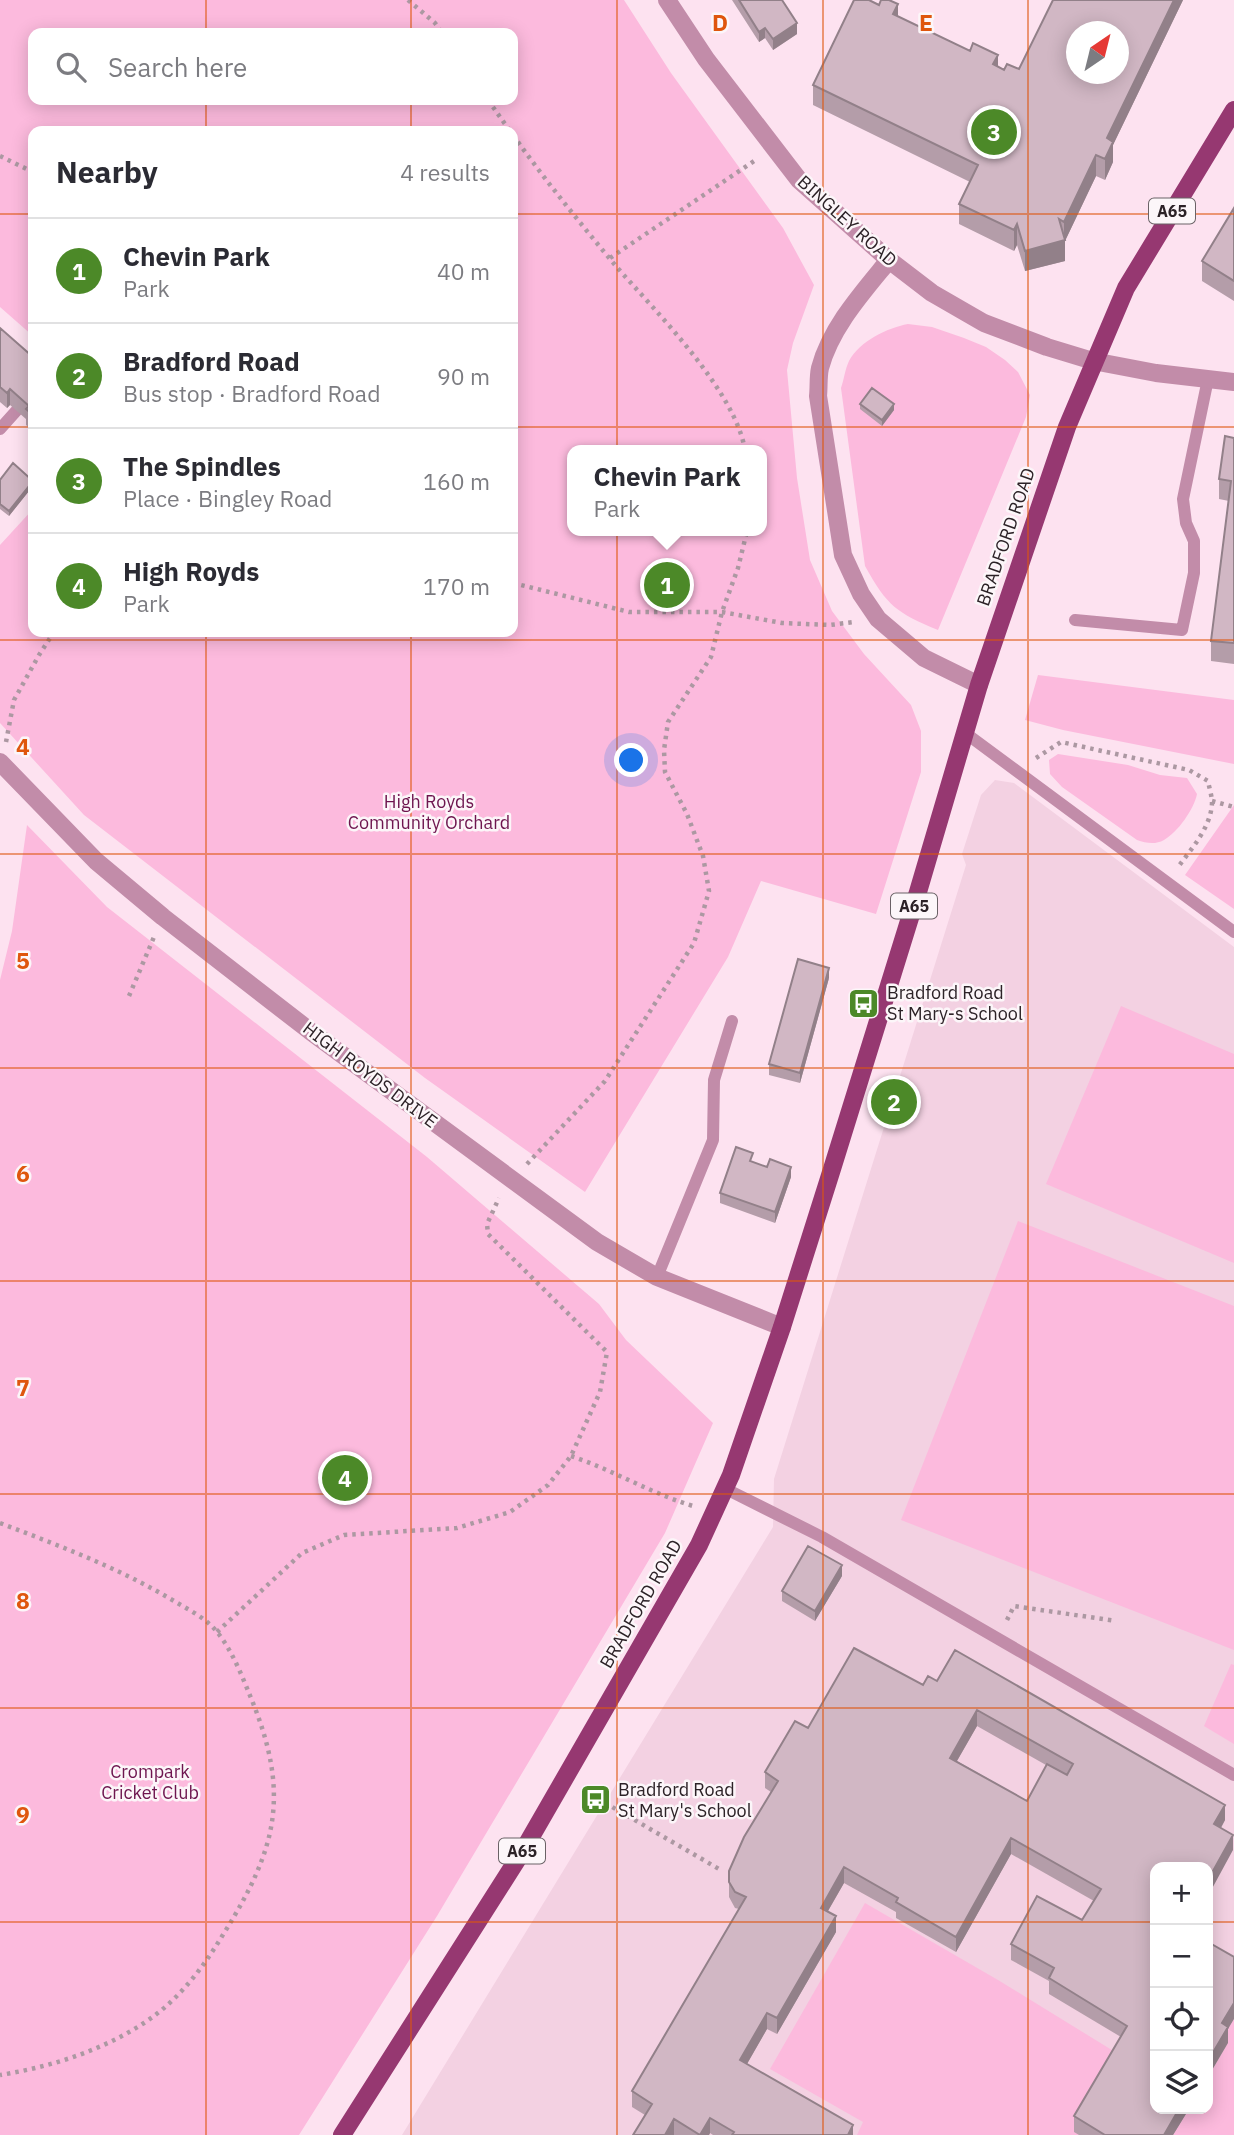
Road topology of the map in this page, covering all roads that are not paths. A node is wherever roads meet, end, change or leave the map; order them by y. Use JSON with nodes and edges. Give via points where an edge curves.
{"nodes":[{"id":1,"x":667,"y":0,"type":"edge"},
{"id":2,"x":1234,"y":110,"type":"edge"},
{"id":3,"x":889,"y":261,"type":"junction"},
{"id":4,"x":1093,"y":361,"type":"junction"},
{"id":5,"x":1208,"y":379,"type":"junction"},
{"id":6,"x":1234,"y":382,"type":"edge"},
{"id":7,"x":17,"y":410,"type":"edge"},
{"id":8,"x":0,"y":429,"type":"edge"},
{"id":9,"x":1075,"y":620,"type":"dead end"},
{"id":10,"x":978,"y":685,"type":"junction"},
{"id":11,"x":964,"y":732,"type":"junction"},
{"id":12,"x":1,"y":763,"type":"edge"},
{"id":13,"x":1234,"y":932,"type":"edge"},
{"id":14,"x":732,"y":1021,"type":"dead end"},
{"id":15,"x":657,"y":1276,"type":"junction"},
{"id":16,"x":782,"y":1327,"type":"junction"},
{"id":17,"x":724,"y":1488,"type":"junction"},
{"id":18,"x":1234,"y":1775,"type":"edge"},
{"id":19,"x":342,"y":2135,"type":"edge"}],
"edges":[{"from":1,"to":3,"type":"street","name":"BINGLEY ROAD","via":[[799,180]]},
{"from":2,"to":4,"type":"main road","name":"BRADFORD ROAD","number":"A65","via":[[1126,288]]},
{"from":3,"to":4,"type":"street","name":"BINGLEY ROAD","via":[[984,323]]},
{"from":3,"to":10,"type":"street","via":[[843,319],[819,370],[818,396],[843,555],[860,594],[878,619],[924,657]]},
{"from":4,"to":5,"type":"street","name":"BINGLEY ROAD"},
{"from":4,"to":10,"type":"main road","name":"BRADFORD ROAD","number":"A65"},
{"from":5,"to":6,"type":"street","name":"BINGLEY ROAD"},
{"from":5,"to":9,"type":"lane","via":[[1183,499],[1194,541],[1194,573],[1182,630]]},
{"from":7,"to":8,"type":"lane"},
{"from":10,"to":11,"type":"main road","name":"BRADFORD ROAD","number":"A65"},
{"from":11,"to":13,"type":"lane"},
{"from":11,"to":16,"type":"main road","name":"BRADFORD ROAD","number":"A65"},
{"from":12,"to":15,"type":"street","name":"HIGH ROYDS DRIVE","via":[[96,861],[163,917],[597,1242]]},
{"from":14,"to":15,"type":"lane","via":[[714,1080],[713,1140]]},
{"from":15,"to":16,"type":"street","name":"HIGH ROYDS DRIVE"},
{"from":16,"to":17,"type":"main road","name":"BRADFORD ROAD","number":"A65"},
{"from":17,"to":18,"type":"lane","via":[[822,1537]]},
{"from":17,"to":19,"type":"main road","name":"BRADFORD ROAD","number":"A65","via":[[699,1545],[524,1849]]}]}
